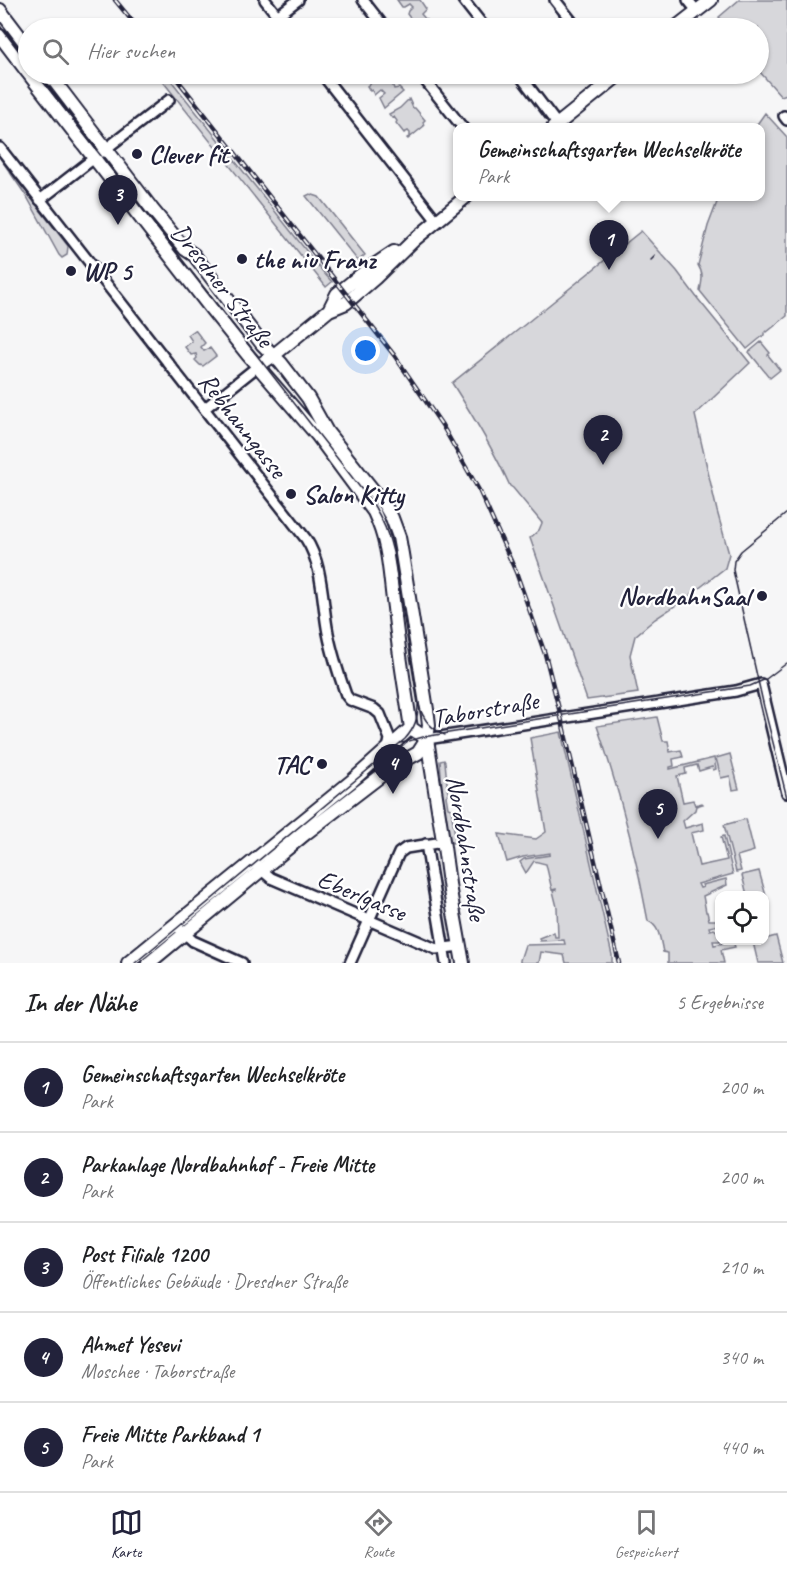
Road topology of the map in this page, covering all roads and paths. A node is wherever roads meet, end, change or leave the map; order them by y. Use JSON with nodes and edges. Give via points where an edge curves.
{"nodes":[{"id":1,"x":265,"y":0,"type":"edge"},
{"id":2,"x":298,"y":0,"type":"edge"},
{"id":3,"x":363,"y":0,"type":"edge"},
{"id":4,"x":463,"y":0,"type":"edge"},
{"id":5,"x":555,"y":0,"type":"edge"},
{"id":6,"x":688,"y":0,"type":"edge"},
{"id":7,"x":711,"y":0,"type":"edge"},
{"id":8,"x":0,"y":10,"type":"edge"},
{"id":9,"x":697,"y":11,"type":"junction"},
{"id":10,"x":277,"y":16,"type":"joint"},
{"id":11,"x":377,"y":18,"type":"edge"},
{"id":12,"x":476,"y":18,"type":"edge"},
{"id":13,"x":569,"y":18,"type":"edge"},
{"id":14,"x":688,"y":18,"type":"edge"},
{"id":15,"x":18,"y":34,"type":"edge"},
{"id":16,"x":0,"y":36,"type":"edge"},
{"id":17,"x":18,"y":59,"type":"edge"},
{"id":18,"x":38,"y":84,"type":"edge"},
{"id":19,"x":57,"y":84,"type":"edge"},
{"id":20,"x":330,"y":84,"type":"edge"},
{"id":21,"x":428,"y":84,"type":"edge"},
{"id":22,"x":526,"y":84,"type":"edge"},
{"id":23,"x":604,"y":84,"type":"edge"},
{"id":24,"x":169,"y":100,"type":"dead end"},
{"id":25,"x":459,"y":123,"type":"edge"},
{"id":26,"x":553,"y":123,"type":"edge"},
{"id":27,"x":559,"y":123,"type":"edge"},
{"id":28,"x":0,"y":148,"type":"edge"},
{"id":29,"x":106,"y":148,"type":"junction"},
{"id":30,"x":94,"y":157,"type":"junction"},
{"id":31,"x":40,"y":200,"type":"junction"},
{"id":32,"x":461,"y":201,"type":"edge"},
{"id":33,"x":437,"y":221,"type":"junction"},
{"id":34,"x":274,"y":355,"type":"junction"},
{"id":35,"x":258,"y":366,"type":"junction"},
{"id":36,"x":204,"y":409,"type":"junction"},
{"id":37,"x":392,"y":518,"type":"joint"},
{"id":38,"x":411,"y":728,"type":"junction"},
{"id":39,"x":427,"y":739,"type":"junction"},
{"id":40,"x":388,"y":749,"type":"junction"},
{"id":41,"x":787,"y":794,"type":"edge"},
{"id":42,"x":443,"y":842,"type":"junction"},
{"id":43,"x":426,"y":844,"type":"junction"},
{"id":44,"x":257,"y":866,"type":"junction"},
{"id":45,"x":368,"y":920,"type":"junction"},
{"id":46,"x":176,"y":925,"type":"junction"},
{"id":47,"x":185,"y":934,"type":"junction"},
{"id":48,"x":460,"y":946,"type":"junction"},
{"id":49,"x":444,"y":948,"type":"junction"},
{"id":50,"x":129,"y":963,"type":"edge"},
{"id":51,"x":149,"y":963,"type":"edge"},
{"id":52,"x":243,"y":963,"type":"edge"},
{"id":53,"x":350,"y":963,"type":"edge"},
{"id":54,"x":446,"y":963,"type":"edge"},
{"id":55,"x":463,"y":963,"type":"edge"}],
"edges":[{"from":1,"to":10,"type":"street"},
{"from":2,"to":10,"type":"street"},
{"from":3,"to":11,"type":"street"},
{"from":4,"to":12,"type":"street"},
{"from":5,"to":13,"type":"street"},
{"from":6,"to":9,"type":"street"},
{"from":7,"to":9,"type":"main road"},
{"from":8,"to":15,"type":"main road"},
{"from":9,"to":14,"type":"main road"},
{"from":16,"to":17,"type":"main road","name":"Dresdner Straße"},
{"from":18,"to":30,"type":"main road","name":"Dresdner Straße"},
{"from":19,"to":29,"type":"main road","name":"Dresdner Straße"},
{"from":20,"to":33,"type":"street"},
{"from":21,"to":25,"type":"street"},
{"from":22,"to":26,"type":"street"},
{"from":23,"to":27,"type":"main road"},
{"from":24,"to":29,"type":"street"},
{"from":28,"to":31,"type":"street","name":"Rebhanngasse"},
{"from":29,"to":30,"type":"street"},
{"from":29,"to":34,"type":"main road","name":"Dresdner Straße","via":[[184,249],[194,255]]},
{"from":30,"to":31,"type":"street"},
{"from":30,"to":35,"type":"main road","name":"Dresdner Straße"},
{"from":31,"to":36,"type":"street","name":"Rebhanngasse"},
{"from":32,"to":33,"type":"main road"},
{"from":33,"to":34,"type":"main road","via":[[346,303],[329,310]]},
{"from":34,"to":35,"type":"main road"},
{"from":34,"to":37,"type":"main road","name":"Dresdner Straße"},
{"from":35,"to":36,"type":"street"},
{"from":35,"to":38,"type":"main road","name":"Dresdner Straße","via":[[317,435],[380,524],[388,550]]},
{"from":36,"to":40,"type":"street","name":"Rebhanngasse","via":[[311,547],[328,635],[346,695],[380,714],[390,739]]},
{"from":37,"to":39,"type":"main road","name":"Nordbahnstraße","via":[[411,607],[428,716]]},
{"from":38,"to":39,"type":"main road"},
{"from":38,"to":40,"type":"main road","name":"Taborstraße"},
{"from":39,"to":41,"type":"street","name":"Taborstraße","via":[[761,684]]},
{"from":39,"to":42,"type":"main road","name":"Nordbahnstraße"},
{"from":39,"to":44,"type":"main road","name":"Taborstraße","via":[[418,753],[391,768]]},
{"from":40,"to":44,"type":"main road","name":"Taborstraße"},
{"from":42,"to":43,"type":"street"},
{"from":42,"to":48,"type":"main road","name":"Nordbahnstraße"},
{"from":43,"to":45,"type":"street","via":[[399,853]]},
{"from":43,"to":49,"type":"street","name":"Nordbahnstraße"},
{"from":44,"to":45,"type":"street","name":"Eberlgasse","via":[[271,878]]},
{"from":44,"to":46,"type":"main road","name":"Taborstraße"},
{"from":44,"to":47,"type":"main road","name":"Taborstraße"},
{"from":45,"to":49,"type":"street","name":"Eberlgasse","via":[[436,950]]},
{"from":45,"to":53,"type":"street"},
{"from":46,"to":47,"type":"street"},
{"from":46,"to":50,"type":"main road","name":"Taborstraße"},
{"from":47,"to":51,"type":"main road","name":"Taborstraße"},
{"from":47,"to":52,"type":"street"},
{"from":48,"to":49,"type":"street","name":"Eberlgasse"},
{"from":48,"to":55,"type":"main road","name":"Nordbahnstraße"},
{"from":49,"to":54,"type":"street","name":"Nordbahnstraße"}]}
